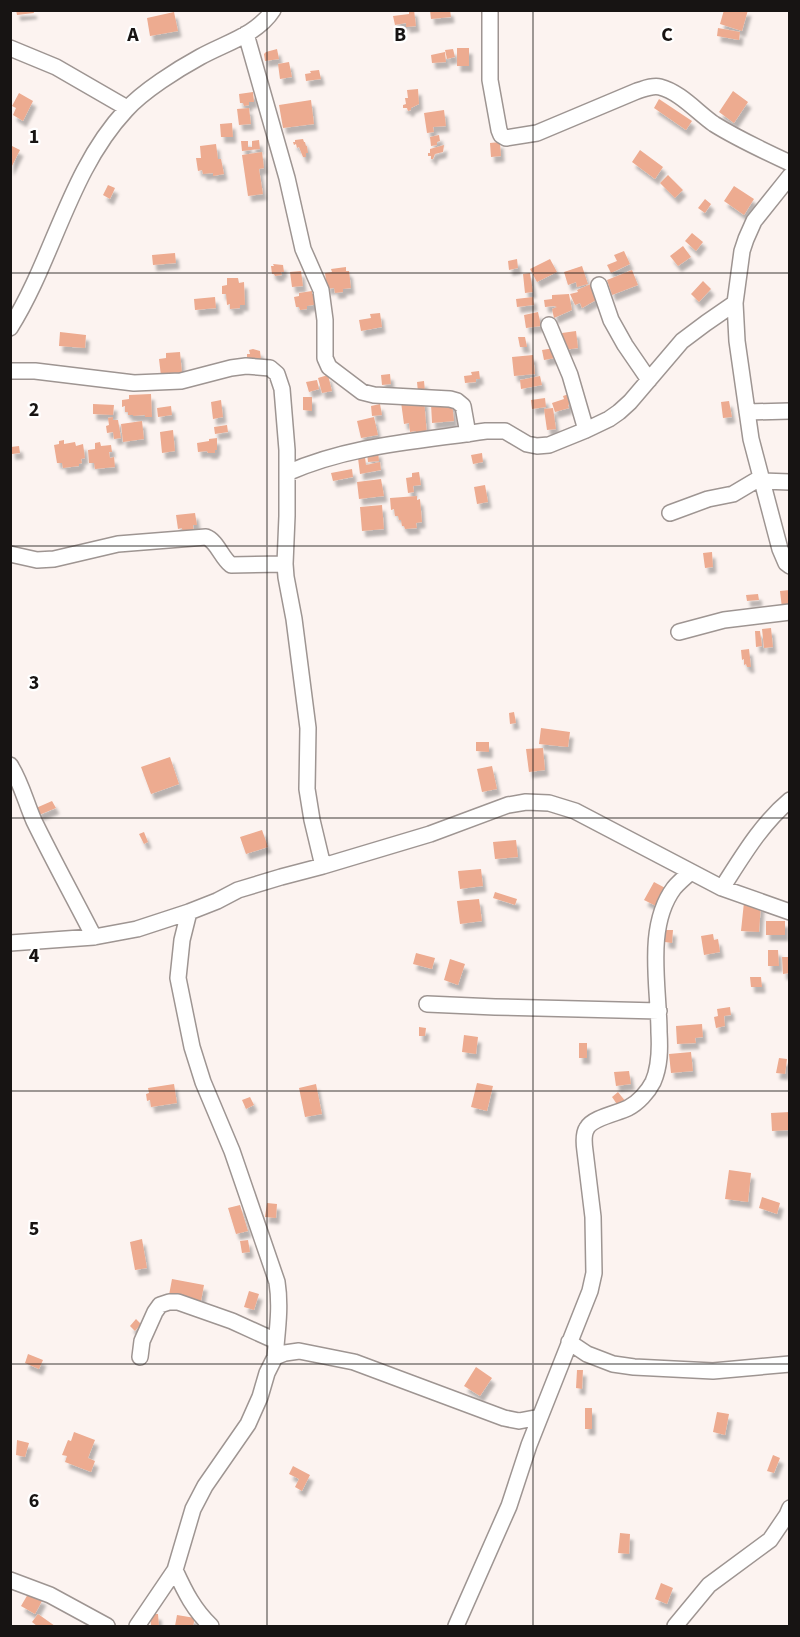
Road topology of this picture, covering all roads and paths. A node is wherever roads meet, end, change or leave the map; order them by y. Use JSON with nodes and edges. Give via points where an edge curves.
{"nodes":[{"id":1,"x":273,"y":10,"type":"edge"},
{"id":2,"x":490,"y":10,"type":"edge"},
{"id":3,"x":246,"y":34,"type":"junction"},
{"id":4,"x":10,"y":48,"type":"edge"},
{"id":5,"x":127,"y":108,"type":"junction"},
{"id":6,"x":789,"y":163,"type":"edge"},
{"id":7,"x":789,"y":176,"type":"edge"},
{"id":8,"x":598,"y":285,"type":"dead end"},
{"id":9,"x":735,"y":303,"type":"junction"},
{"id":10,"x":549,"y":325,"type":"dead end"},
{"id":11,"x":10,"y":328,"type":"edge"},
{"id":12,"x":10,"y":371,"type":"edge"},
{"id":13,"x":649,"y":380,"type":"junction"},
{"id":14,"x":789,"y":411,"type":"edge"},
{"id":15,"x":747,"y":412,"type":"junction"},
{"id":16,"x":586,"y":430,"type":"junction"},
{"id":17,"x":468,"y":434,"type":"junction"},
{"id":18,"x":288,"y":473,"type":"junction"},
{"id":19,"x":761,"y":480,"type":"junction"},
{"id":20,"x":789,"y":482,"type":"edge"},
{"id":21,"x":670,"y":513,"type":"dead end"},
{"id":22,"x":10,"y":554,"type":"edge"},
{"id":23,"x":285,"y":564,"type":"junction"},
{"id":24,"x":789,"y":566,"type":"edge"},
{"id":25,"x":789,"y":612,"type":"edge"},
{"id":26,"x":679,"y":632,"type":"dead end"},
{"id":27,"x":10,"y":765,"type":"edge"},
{"id":28,"x":789,"y":800,"type":"edge"},
{"id":29,"x":323,"y":866,"type":"junction"},
{"id":30,"x":691,"y":872,"type":"junction"},
{"id":31,"x":722,"y":888,"type":"junction"},
{"id":32,"x":189,"y":912,"type":"junction"},
{"id":33,"x":789,"y":912,"type":"edge"},
{"id":34,"x":94,"y":937,"type":"junction"},
{"id":35,"x":10,"y":943,"type":"edge"},
{"id":36,"x":427,"y":1004,"type":"dead end"},
{"id":37,"x":659,"y":1011,"type":"junction"},
{"id":38,"x":276,"y":1341,"type":"junction"},
{"id":39,"x":569,"y":1342,"type":"junction"},
{"id":40,"x":140,"y":1357,"type":"dead end"},
{"id":41,"x":275,"y":1358,"type":"junction"},
{"id":42,"x":789,"y":1364,"type":"edge"},
{"id":43,"x":540,"y":1417,"type":"junction"},
{"id":44,"x":789,"y":1508,"type":"edge"},
{"id":45,"x":175,"y":1570,"type":"junction"},
{"id":46,"x":10,"y":1580,"type":"edge"},
{"id":47,"x":107,"y":1626,"type":"edge"},
{"id":48,"x":137,"y":1626,"type":"edge"},
{"id":49,"x":211,"y":1626,"type":"edge"},
{"id":50,"x":456,"y":1626,"type":"edge"},
{"id":51,"x":675,"y":1626,"type":"edge"}],
"edges":[{"from":1,"to":3,"type":"street","via":[[262,24]]},
{"from":2,"to":6,"type":"street","via":[[490,80],[499,130],[506,138],[537,133],[637,91],[659,87],[715,124]]},
{"from":3,"to":5,"type":"street","via":[[199,57]]},
{"from":3,"to":17,"type":"street","via":[[303,249],[321,290],[329,368],[368,394],[457,400],[463,406]]},
{"from":4,"to":5,"type":"street","via":[[56,67]]},
{"from":5,"to":11,"type":"street","via":[[88,161],[28,299]]},
{"from":7,"to":9,"type":"street","via":[[754,221],[746,239]]},
{"from":8,"to":13,"type":"street","via":[[625,345]]},
{"from":9,"to":13,"type":"street","via":[[682,341]]},
{"from":9,"to":15,"type":"street"},
{"from":10,"to":16,"type":"street","via":[[570,375]]},
{"from":12,"to":18,"type":"street","via":[[134,382],[181,381],[246,366],[270,368],[277,374],[282,389]]},
{"from":13,"to":16,"type":"street","via":[[619,412]]},
{"from":14,"to":15,"type":"street"},
{"from":15,"to":19,"type":"street"},
{"from":16,"to":17,"type":"street","via":[[537,446],[505,431]]},
{"from":17,"to":18,"type":"street","via":[[374,447],[323,459]]},
{"from":18,"to":23,"type":"street"},
{"from":19,"to":20,"type":"street"},
{"from":19,"to":21,"type":"street","via":[[733,495],[708,499]]},
{"from":19,"to":24,"type":"street","via":[[780,549]]},
{"from":22,"to":23,"type":"street","via":[[54,559],[118,544],[206,537],[231,565]]},
{"from":23,"to":29,"type":"street","via":[[308,728],[307,789]]},
{"from":25,"to":26,"type":"street","via":[[724,620]]},
{"from":27,"to":34,"type":"street"},
{"from":28,"to":31,"type":"street","via":[[755,838]]},
{"from":29,"to":30,"type":"street","via":[[526,802],[549,803],[574,811]]},
{"from":29,"to":32,"type":"street","via":[[238,890]]},
{"from":30,"to":31,"type":"street"},
{"from":30,"to":37,"type":"street","via":[[674,888],[663,908],[656,945]]},
{"from":31,"to":33,"type":"street"},
{"from":32,"to":34,"type":"street","via":[[137,929]]},
{"from":32,"to":38,"type":"street","via":[[178,978],[182,1001],[203,1082],[232,1151],[277,1282]]},
{"from":34,"to":35,"type":"street"},
{"from":36,"to":37,"type":"street"},
{"from":37,"to":39,"type":"street","via":[[660,1058],[653,1082],[628,1108],[587,1128],[584,1140],[593,1216],[594,1273]]},
{"from":38,"to":40,"type":"street","via":[[232,1321],[170,1302],[160,1305],[155,1312],[142,1341]]},
{"from":38,"to":41,"type":"street"},
{"from":39,"to":42,"type":"street","via":[[613,1364],[634,1367],[712,1371]]},
{"from":39,"to":43,"type":"street"},
{"from":41,"to":43,"type":"street","via":[[299,1351],[354,1362],[504,1418]]},
{"from":41,"to":45,"type":"street","via":[[248,1424],[193,1509]]},
{"from":43,"to":50,"type":"street","via":[[509,1506]]},
{"from":44,"to":51,"type":"street","via":[[770,1540],[710,1585]]},
{"from":45,"to":48,"type":"street"},
{"from":45,"to":49,"type":"street","via":[[187,1597]]},
{"from":46,"to":47,"type":"street","via":[[50,1594]]}]}
